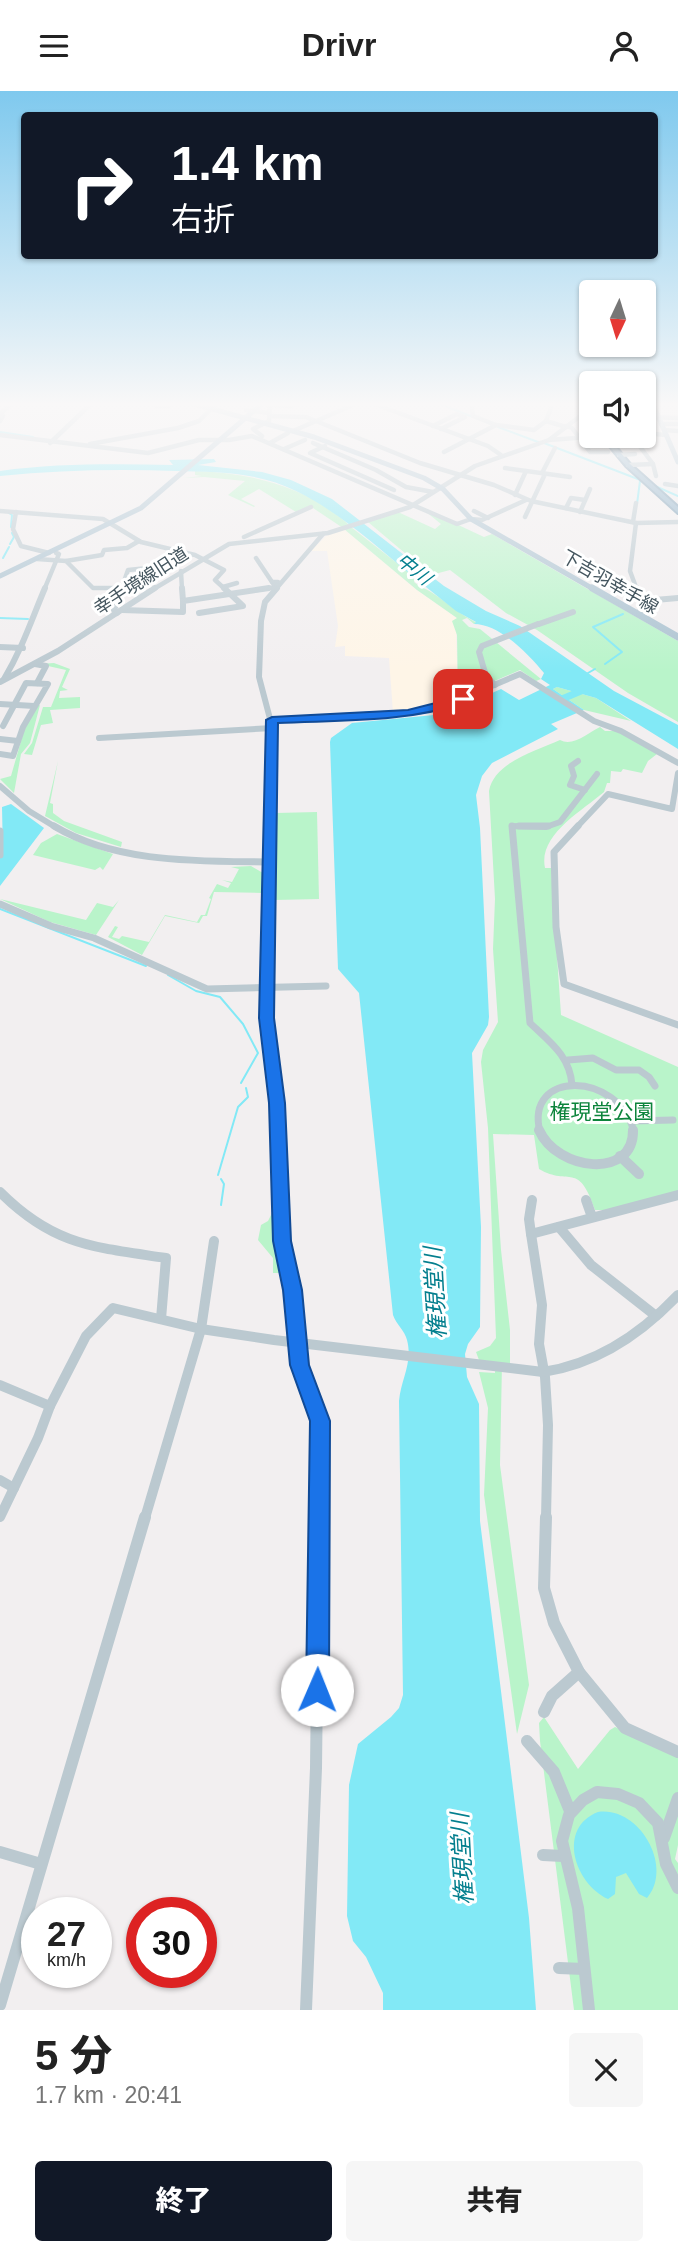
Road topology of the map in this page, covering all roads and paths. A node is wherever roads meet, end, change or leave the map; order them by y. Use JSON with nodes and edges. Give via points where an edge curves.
{"nodes":[{"id":1,"x":161,"y":492,"type":"edge"},
{"id":2,"x":383,"y":492,"type":"edge"},
{"id":3,"x":396,"y":492,"type":"edge"},
{"id":4,"x":433,"y":492,"type":"edge"},
{"id":5,"x":444,"y":492,"type":"edge"},
{"id":6,"x":506,"y":492,"type":"edge"},
{"id":7,"x":517,"y":492,"type":"edge"},
{"id":8,"x":533,"y":492,"type":"edge"},
{"id":9,"x":589,"y":492,"type":"edge"},
{"id":10,"x":655,"y":492,"type":"edge"},
{"id":11,"x":515,"y":495,"type":"junction"},
{"id":12,"x":400,"y":498,"type":"junction"},
{"id":13,"x":585,"y":500,"type":"junction"},
{"id":14,"x":528,"y":501,"type":"junction"},
{"id":15,"x":636,"y":502,"type":"dead end"},
{"id":16,"x":416,"y":505,"type":"junction"},
{"id":17,"x":311,"y":507,"type":"dead end"},
{"id":18,"x":566,"y":509,"type":"junction"},
{"id":19,"x":0,"y":511,"type":"edge"},
{"id":20,"x":474,"y":511,"type":"dead end"},
{"id":21,"x":678,"y":511,"type":"edge"},
{"id":22,"x":16,"y":512,"type":"junction"},
{"id":23,"x":580,"y":512,"type":"junction"},
{"id":24,"x":488,"y":517,"type":"junction"},
{"id":25,"x":525,"y":517,"type":"dead end"},
{"id":26,"x":435,"y":519,"type":"dead end"},
{"id":27,"x":471,"y":519,"type":"junction"},
{"id":28,"x":635,"y":522,"type":"junction"},
{"id":29,"x":678,"y":522,"type":"edge"},
{"id":30,"x":113,"y":523,"type":"junction"},
{"id":31,"x":323,"y":534,"type":"junction"},
{"id":32,"x":139,"y":541,"type":"junction"},
{"id":33,"x":237,"y":542,"type":"junction"},
{"id":34,"x":177,"y":552,"type":"junction"},
{"id":35,"x":52,"y":553,"type":"junction"},
{"id":36,"x":205,"y":557,"type":"junction"},
{"id":37,"x":256,"y":558,"type":"dead end"},
{"id":38,"x":37,"y":559,"type":"junction"},
{"id":39,"x":56,"y":561,"type":"junction"},
{"id":40,"x":66,"y":561,"type":"junction"},
{"id":41,"x":177,"y":565,"type":"junction"},
{"id":42,"x":183,"y":570,"type":"junction"},
{"id":43,"x":0,"y":576,"type":"edge"},
{"id":44,"x":237,"y":583,"type":"dead end"},
{"id":45,"x":276,"y":583,"type":"junction"},
{"id":46,"x":223,"y":587,"type":"junction"},
{"id":47,"x":120,"y":588,"type":"junction"},
{"id":48,"x":231,"y":594,"type":"junction"},
{"id":49,"x":678,"y":598,"type":"edge"},
{"id":50,"x":183,"y":601,"type":"junction"},
{"id":51,"x":645,"y":609,"type":"junction"},
{"id":52,"x":119,"y":611,"type":"junction"},
{"id":53,"x":183,"y":612,"type":"junction"},
{"id":54,"x":573,"y":612,"type":"dead end"},
{"id":55,"x":199,"y":613,"type":"dead end"},
{"id":56,"x":636,"y":613,"type":"junction"},
{"id":57,"x":180,"y":620,"type":"dead end"},
{"id":58,"x":678,"y":637,"type":"edge"},
{"id":59,"x":0,"y":647,"type":"edge"},
{"id":60,"x":23,"y":648,"type":"junction"},
{"id":61,"x":35,"y":664,"type":"junction"},
{"id":62,"x":1,"y":682,"type":"edge"},
{"id":63,"x":37,"y":683,"type":"junction"},
{"id":64,"x":495,"y":685,"type":"junction"},
{"id":65,"x":0,"y":703,"type":"edge"},
{"id":66,"x":15,"y":705,"type":"junction"},
{"id":67,"x":34,"y":706,"type":"junction"},
{"id":68,"x":272,"y":724,"type":"junction"},
{"id":69,"x":2,"y":726,"type":"edge"},
{"id":70,"x":23,"y":727,"type":"junction"},
{"id":71,"x":0,"y":739,"type":"edge"},
{"id":72,"x":99,"y":739,"type":"dead end"},
{"id":73,"x":18,"y":741,"type":"junction"},
{"id":74,"x":0,"y":754,"type":"edge"},
{"id":75,"x":578,"y":761,"type":"dead end"},
{"id":76,"x":678,"y":763,"type":"edge"},
{"id":77,"x":678,"y":773,"type":"edge"},
{"id":78,"x":597,"y":774,"type":"dead end"},
{"id":79,"x":0,"y":786,"type":"edge"},
{"id":80,"x":585,"y":790,"type":"junction"},
{"id":81,"x":0,"y":831,"type":"edge"},
{"id":82,"x":0,"y":855,"type":"edge"},
{"id":83,"x":270,"y":862,"type":"junction"},
{"id":84,"x":0,"y":904,"type":"edge"},
{"id":85,"x":326,"y":986,"type":"dead end"},
{"id":86,"x":267,"y":988,"type":"junction"},
{"id":87,"x":678,"y":1025,"type":"edge"},
{"id":88,"x":568,"y":1060,"type":"junction"},
{"id":89,"x":572,"y":1086,"type":"junction"},
{"id":90,"x":655,"y":1086,"type":"dead end"},
{"id":91,"x":673,"y":1120,"type":"dead end"},
{"id":92,"x":632,"y":1121,"type":"junction"},
{"id":93,"x":620,"y":1156,"type":"junction"},
{"id":94,"x":639,"y":1174,"type":"dead end"},
{"id":95,"x":0,"y":1192,"type":"edge"},
{"id":96,"x":678,"y":1195,"type":"edge"},
{"id":97,"x":533,"y":1200,"type":"dead end"},
{"id":98,"x":586,"y":1200,"type":"dead end"},
{"id":99,"x":592,"y":1217,"type":"junction"},
{"id":100,"x":559,"y":1227,"type":"junction"},
{"id":101,"x":531,"y":1234,"type":"junction"},
{"id":102,"x":215,"y":1241,"type":"dead end"},
{"id":103,"x":678,"y":1295,"type":"edge"},
{"id":104,"x":656,"y":1316,"type":"junction"},
{"id":105,"x":161,"y":1319,"type":"junction"},
{"id":106,"x":201,"y":1329,"type":"junction"},
{"id":107,"x":299,"y":1343,"type":"junction"},
{"id":108,"x":543,"y":1372,"type":"junction"},
{"id":109,"x":0,"y":1385,"type":"edge"},
{"id":110,"x":50,"y":1406,"type":"junction"},
{"id":111,"x":0,"y":1480,"type":"edge"},
{"id":112,"x":14,"y":1487,"type":"junction"},
{"id":113,"x":0,"y":1517,"type":"edge"},
{"id":114,"x":579,"y":1672,"type":"junction"},
{"id":115,"x":544,"y":1712,"type":"dead end"},
{"id":116,"x":527,"y":1741,"type":"dead end"},
{"id":117,"x":678,"y":1752,"type":"edge"},
{"id":118,"x":678,"y":1798,"type":"edge"},
{"id":119,"x":570,"y":1811,"type":"junction"},
{"id":120,"x":664,"y":1839,"type":"junction"},
{"id":121,"x":0,"y":1852,"type":"edge"},
{"id":122,"x":543,"y":1856,"type":"dead end"},
{"id":123,"x":563,"y":1856,"type":"junction"},
{"id":124,"x":41,"y":1864,"type":"junction"},
{"id":125,"x":678,"y":1888,"type":"edge"},
{"id":126,"x":559,"y":1968,"type":"dead end"},
{"id":127,"x":584,"y":1969,"type":"junction"},
{"id":128,"x":0,"y":2005,"type":"edge"},
{"id":129,"x":306,"y":2010,"type":"edge"},
{"id":130,"x":589,"y":2010,"type":"edge"}],
"edges":[{"from":1,"to":30,"type":"main road"},
{"from":2,"to":12,"type":"street"},
{"from":3,"to":12,"type":"street"},
{"from":4,"to":16,"type":"street","name":"幸手境線旧道"},
{"from":5,"to":27,"type":"main road","name":"下吉羽幸手線"},
{"from":6,"to":11,"type":"street"},
{"from":7,"to":11,"type":"street"},
{"from":8,"to":14,"type":"street"},
{"from":9,"to":13,"type":"street"},
{"from":10,"to":21,"type":"highway"},
{"from":11,"to":14,"type":"street"},
{"from":12,"to":16,"type":"street"},
{"from":13,"to":18,"type":"street","via":[[571,498]]},
{"from":13,"to":23,"type":"street"},
{"from":14,"to":18,"type":"street"},
{"from":14,"to":24,"type":"street"},
{"from":14,"to":25,"type":"street"},
{"from":15,"to":28,"type":"street"},
{"from":16,"to":26,"type":"street"},
{"from":16,"to":27,"type":"street","via":[[457,524]]},
{"from":16,"to":31,"type":"street","name":"幸手境線旧道"},
{"from":17,"to":33,"type":"street"},
{"from":18,"to":23,"type":"street"},
{"from":19,"to":22,"type":"street"},
{"from":20,"to":24,"type":"street"},
{"from":22,"to":30,"type":"street"},
{"from":22,"to":35,"type":"street","via":[[13,529],[21,546]]},
{"from":23,"to":28,"type":"street"},
{"from":24,"to":27,"type":"street"},
{"from":27,"to":56,"type":"main road","name":"下吉羽幸手線"},
{"from":28,"to":29,"type":"street"},
{"from":28,"to":51,"type":"street","via":[[630,571]]},
{"from":30,"to":32,"type":"street"},
{"from":30,"to":35,"type":"main road"},
{"from":31,"to":33,"type":"street","name":"幸手境線旧道"},
{"from":31,"to":45,"type":"street"},
{"from":32,"to":34,"type":"street"},
{"from":32,"to":40,"type":"street","via":[[130,548]]},
{"from":33,"to":36,"type":"street","name":"幸手境線旧道"},
{"from":34,"to":36,"type":"street"},
{"from":34,"to":41,"type":"street","via":[[169,558]]},
{"from":35,"to":38,"type":"main road"},
{"from":35,"to":39,"type":"street","via":[[59,554]]},
{"from":36,"to":42,"type":"street","name":"幸手境線旧道"},
{"from":36,"to":46,"type":"street","via":[[224,570],[215,580]]},
{"from":37,"to":45,"type":"street"},
{"from":38,"to":39,"type":"street"},
{"from":38,"to":43,"type":"main road"},
{"from":39,"to":40,"type":"street"},
{"from":39,"to":60,"type":"street"},
{"from":40,"to":47,"type":"street","via":[[93,588]]},
{"from":41,"to":42,"type":"street"},
{"from":41,"to":47,"type":"street","via":[[128,570]]},
{"from":42,"to":50,"type":"street"},
{"from":42,"to":52,"type":"street","name":"幸手境線旧道"},
{"from":44,"to":46,"type":"street"},
{"from":45,"to":48,"type":"street"},
{"from":45,"to":68,"type":"street","via":[[263,607],[260,632],[260,679]]},
{"from":46,"to":48,"type":"street"},
{"from":47,"to":52,"type":"street","via":[[114,610]]},
{"from":48,"to":50,"type":"street"},
{"from":48,"to":55,"type":"street","via":[[245,608]]},
{"from":49,"to":51,"type":"street","via":[[657,599]]},
{"from":50,"to":53,"type":"street"},
{"from":51,"to":56,"type":"street"},
{"from":52,"to":53,"type":"street"},
{"from":52,"to":61,"type":"street","name":"幸手境線旧道"},
{"from":53,"to":57,"type":"street"},
{"from":54,"to":64,"type":"street","via":[[482,646],[479,652],[486,676]]},
{"from":56,"to":58,"type":"main road","name":"下吉羽幸手線"},
{"from":59,"to":60,"type":"street"},
{"from":60,"to":62,"type":"street"},
{"from":61,"to":62,"type":"street","name":"幸手境線旧道"},
{"from":61,"to":63,"type":"street","via":[[46,666]]},
{"from":63,"to":66,"type":"street","via":[[26,683]]},
{"from":63,"to":67,"type":"street","via":[[48,684]]},
{"from":64,"to":68,"type":"street","via":[[418,712]]},
{"from":64,"to":76,"type":"street","via":[[519,674],[582,714]]},
{"from":65,"to":66,"type":"street"},
{"from":66,"to":67,"type":"street"},
{"from":66,"to":69,"type":"street"},
{"from":67,"to":70,"type":"street"},
{"from":68,"to":72,"type":"street"},
{"from":68,"to":83,"type":"street"},
{"from":69,"to":70,"type":"street"},
{"from":70,"to":73,"type":"street"},
{"from":71,"to":73,"type":"street"},
{"from":73,"to":74,"type":"street","via":[[13,755]]},
{"from":75,"to":80,"type":"street","via":[[571,767],[570,785]]},
{"from":77,"to":87,"type":"street","via":[[672,809],[608,794],[554,852],[555,927],[564,984]]},
{"from":78,"to":80,"type":"street"},
{"from":79,"to":83,"type":"street","via":[[39,819],[103,847],[168,859]]},
{"from":80,"to":88,"type":"street","via":[[569,816],[557,825],[512,826],[530,1023]]},
{"from":81,"to":82,"type":"street"},
{"from":83,"to":86,"type":"street"},
{"from":84,"to":86,"type":"street","via":[[94,938],[207,989]]},
{"from":85,"to":86,"type":"street"},
{"from":86,"to":107,"type":"street","via":[[282,1241]]},
{"from":88,"to":89,"type":"street"},
{"from":88,"to":90,"type":"street","via":[[596,1058],[616,1070],[639,1070]]},
{"from":89,"to":92,"type":"street","via":[[608,1093],[623,1105]]},
{"from":89,"to":93,"type":"street","via":[[552,1092],[541,1102],[536,1120],[542,1139],[558,1155],[581,1164],[602,1164]]},
{"from":91,"to":92,"type":"street"},
{"from":92,"to":93,"type":"street","via":[[632,1141]]},
{"from":93,"to":94,"type":"street"},
{"from":95,"to":105,"type":"street","via":[[36,1225],[63,1237],[166,1258]]},
{"from":96,"to":99,"type":"street"},
{"from":97,"to":101,"type":"street"},
{"from":98,"to":99,"type":"street"},
{"from":99,"to":100,"type":"street"},
{"from":100,"to":101,"type":"street"},
{"from":100,"to":104,"type":"street","via":[[586,1262]]},
{"from":101,"to":108,"type":"street","via":[[542,1305],[539,1344]]},
{"from":102,"to":106,"type":"street"},
{"from":103,"to":104,"type":"street"},
{"from":104,"to":108,"type":"street","via":[[599,1357]]},
{"from":105,"to":106,"type":"street"},
{"from":105,"to":110,"type":"street","via":[[113,1308],[86,1336]]},
{"from":106,"to":107,"type":"street"},
{"from":106,"to":124,"type":"street"},
{"from":107,"to":108,"type":"street"},
{"from":107,"to":129,"type":"street","via":[[302,1374],[320,1421],[317,1754]]},
{"from":108,"to":114,"type":"street","via":[[548,1425],[544,1588],[554,1623]]},
{"from":109,"to":110,"type":"street"},
{"from":110,"to":112,"type":"street"},
{"from":111,"to":112,"type":"street"},
{"from":112,"to":113,"type":"street"},
{"from":114,"to":115,"type":"street","via":[[552,1696]]},
{"from":114,"to":117,"type":"street","via":[[625,1728]]},
{"from":116,"to":119,"type":"street","via":[[542,1752],[560,1777]]},
{"from":118,"to":120,"type":"street"},
{"from":119,"to":120,"type":"street","via":[[587,1795],[599,1791],[622,1795],[654,1817]]},
{"from":119,"to":123,"type":"street","via":[[562,1839]]},
{"from":120,"to":125,"type":"street","via":[[666,1864]]},
{"from":121,"to":124,"type":"street"},
{"from":122,"to":123,"type":"street"},
{"from":123,"to":127,"type":"street","via":[[577,1905]]},
{"from":124,"to":128,"type":"street"},
{"from":126,"to":127,"type":"street"},
{"from":127,"to":130,"type":"street"}]}
